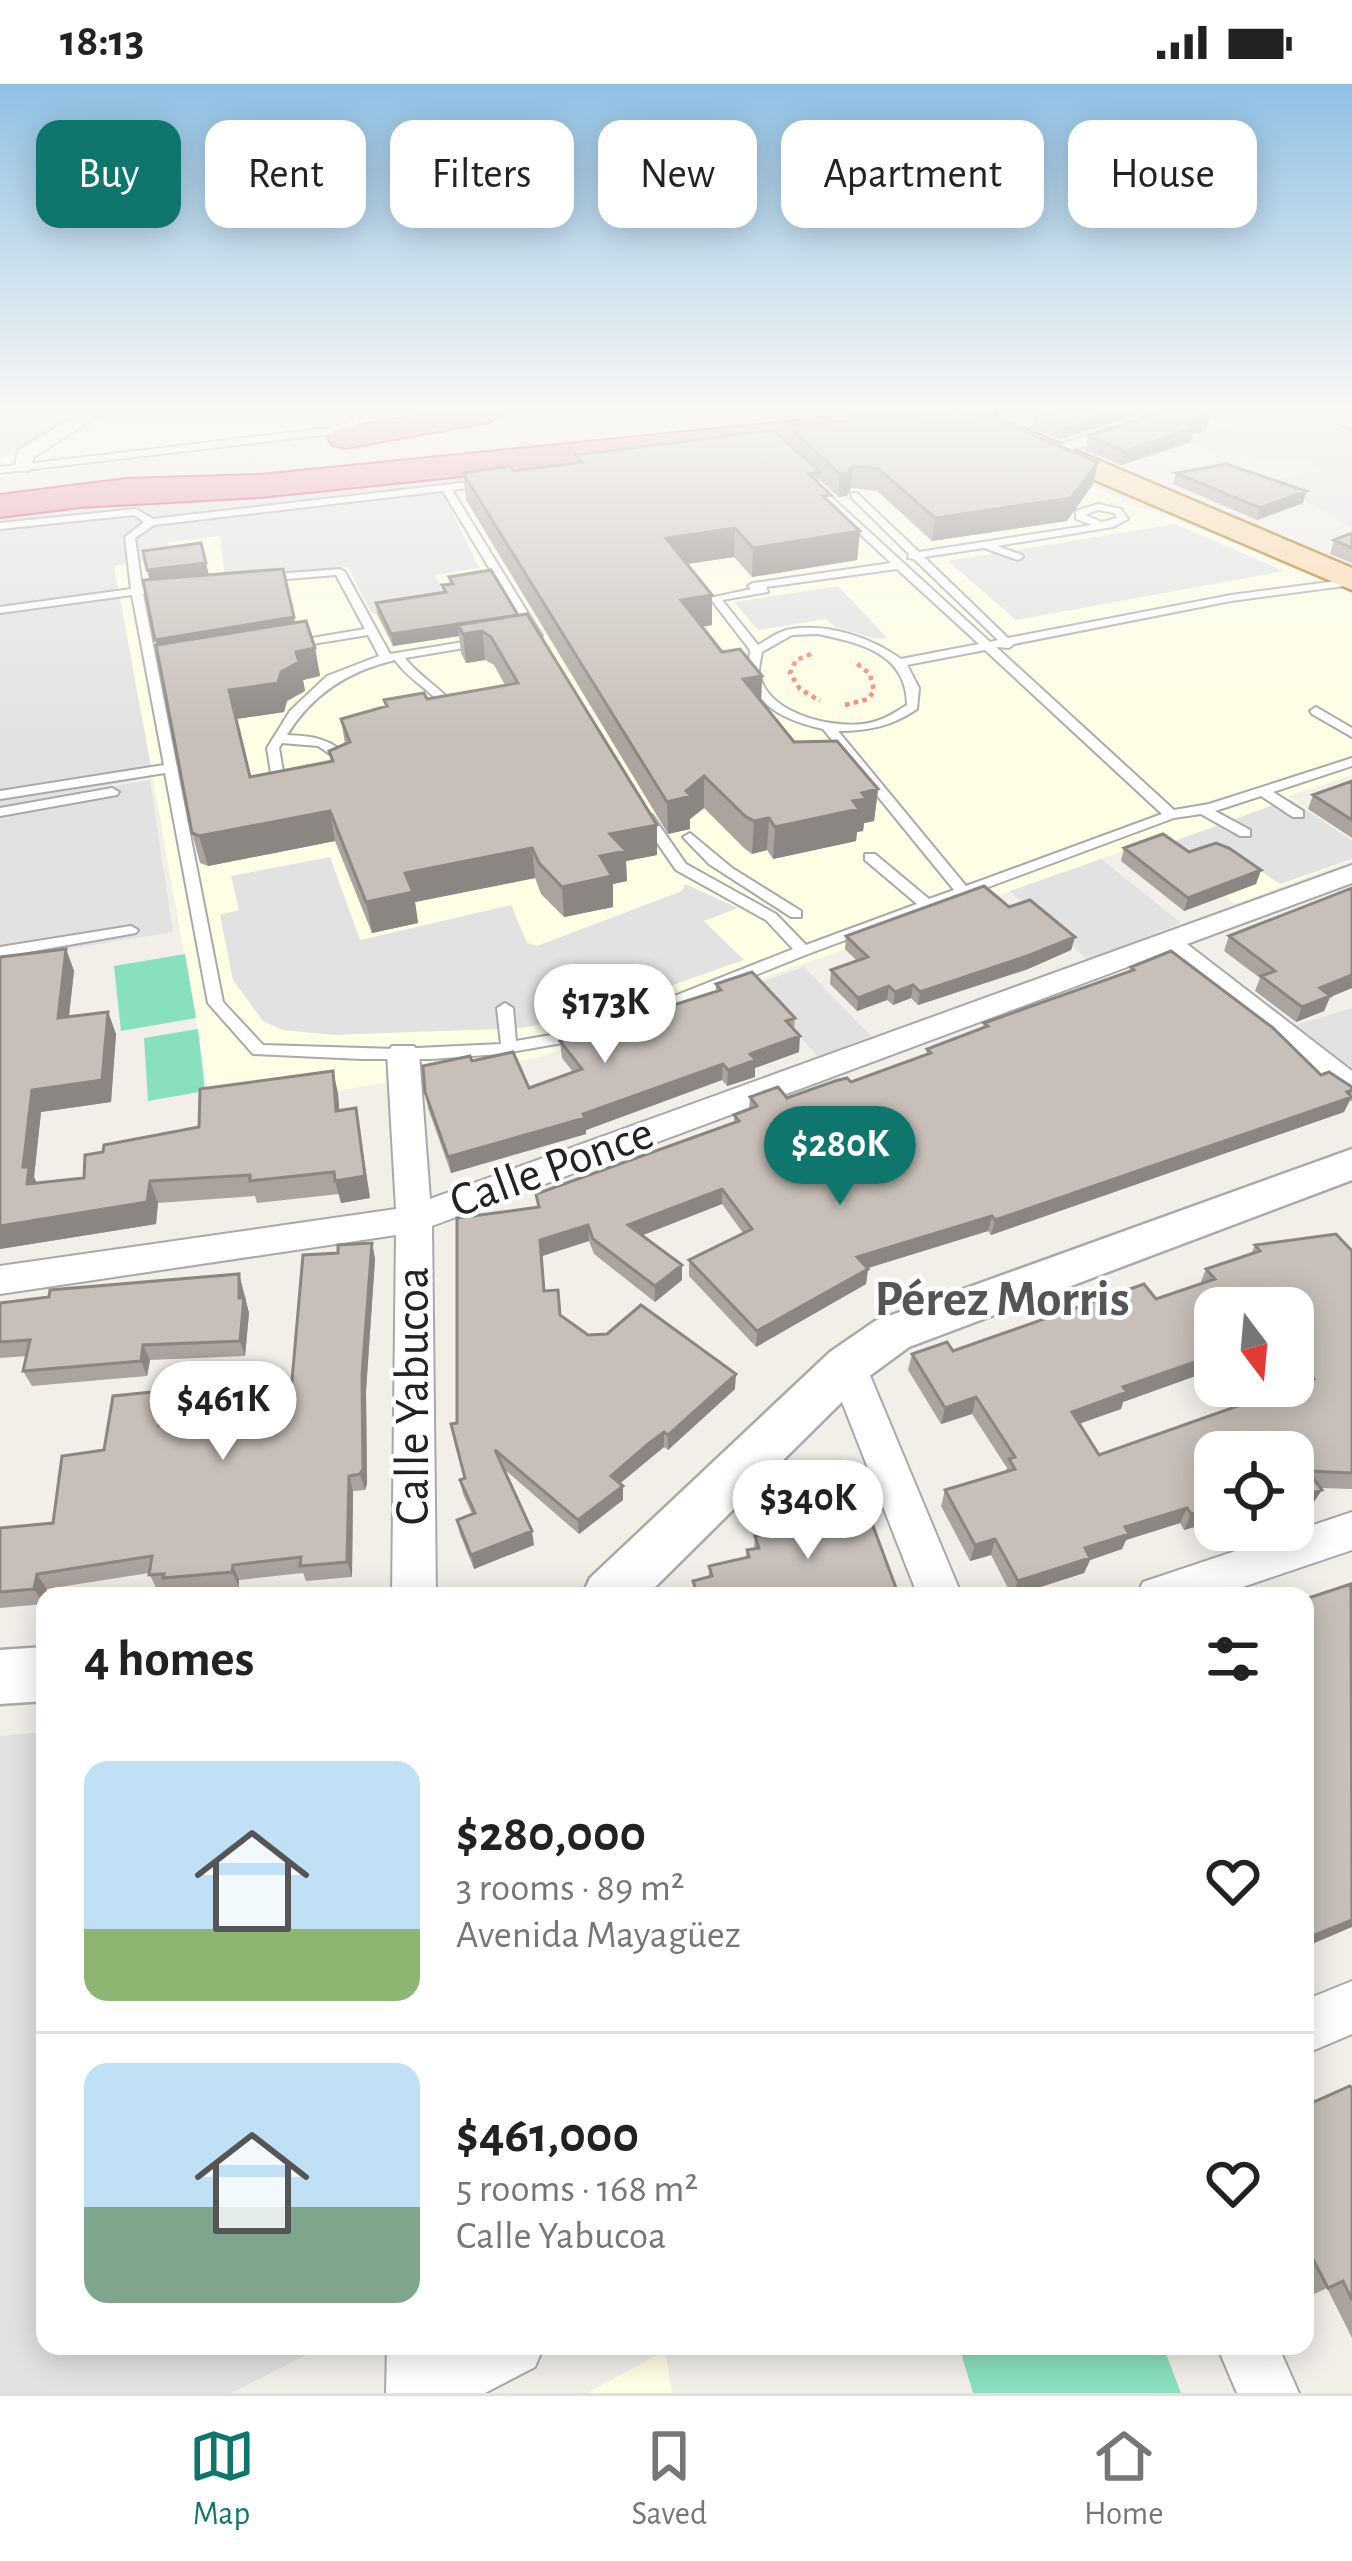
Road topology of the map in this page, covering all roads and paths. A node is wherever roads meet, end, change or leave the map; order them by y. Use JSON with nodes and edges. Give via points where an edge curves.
{"nodes":[{"id":1,"x":61,"y":520,"type":"edge"},
{"id":2,"x":148,"y":520,"type":"edge"},
{"id":3,"x":171,"y":520,"type":"edge"},
{"id":4,"x":466,"y":520,"type":"edge"},
{"id":5,"x":849,"y":520,"type":"edge"},
{"id":6,"x":879,"y":520,"type":"edge"},
{"id":7,"x":1209,"y":520,"type":"edge"},
{"id":8,"x":151,"y":522,"type":"junction"},
{"id":9,"x":1109,"y":525,"type":"dead end"},
{"id":10,"x":0,"y":526,"type":"edge"},
{"id":11,"x":984,"y":545,"type":"junction"},
{"id":12,"x":1018,"y":557,"type":"dead end"},
{"id":13,"x":920,"y":559,"type":"junction"},
{"id":14,"x":893,"y":563,"type":"junction"},
{"id":15,"x":868,"y":570,"type":"junction"},
{"id":16,"x":251,"y":578,"type":"edge"},
{"id":17,"x":1352,"y":581,"type":"edge"},
{"id":18,"x":753,"y":586,"type":"edge"},
{"id":19,"x":156,"y":589,"type":"edge"},
{"id":20,"x":136,"y":591,"type":"junction"},
{"id":21,"x":0,"y":610,"type":"edge"},
{"id":22,"x":372,"y":632,"type":"junction"},
{"id":23,"x":534,"y":633,"type":"junction"},
{"id":24,"x":512,"y":637,"type":"edge"},
{"id":25,"x":489,"y":640,"type":"edge"},
{"id":26,"x":284,"y":646,"type":"edge"},
{"id":27,"x":987,"y":649,"type":"junction"},
{"id":28,"x":757,"y":650,"type":"junction"},
{"id":29,"x":1008,"y":650,"type":"junction"},
{"id":30,"x":546,"y":652,"type":"edge"},
{"id":31,"x":819,"y":654,"type":"dead end"},
{"id":32,"x":842,"y":656,"type":"dead end"},
{"id":33,"x":392,"y":657,"type":"junction"},
{"id":34,"x":173,"y":664,"type":"edge"},
{"id":35,"x":901,"y":666,"type":"junction"},
{"id":36,"x":152,"y":668,"type":"junction"},
{"id":37,"x":827,"y":704,"type":"dead end"},
{"id":38,"x":836,"y":705,"type":"dead end"},
{"id":39,"x":451,"y":709,"type":"edge"},
{"id":40,"x":1316,"y":711,"type":"dead end"},
{"id":41,"x":829,"y":728,"type":"junction"},
{"id":42,"x":1352,"y":733,"type":"edge"},
{"id":43,"x":281,"y":739,"type":"junction"},
{"id":44,"x":1352,"y":762,"type":"edge"},
{"id":45,"x":171,"y":768,"type":"junction"},
{"id":46,"x":323,"y":777,"type":"edge"},
{"id":47,"x":301,"y":783,"type":"edge"},
{"id":48,"x":1263,"y":791,"type":"junction"},
{"id":49,"x":112,"y":792,"type":"dead end"},
{"id":50,"x":0,"y":795,"type":"edge"},
{"id":51,"x":1202,"y":809,"type":"junction"},
{"id":52,"x":642,"y":811,"type":"edge"},
{"id":53,"x":0,"y":812,"type":"edge"},
{"id":54,"x":1298,"y":814,"type":"dead end"},
{"id":55,"x":1171,"y":815,"type":"junction"},
{"id":56,"x":1245,"y":833,"type":"dead end"},
{"id":57,"x":690,"y":837,"type":"edge"},
{"id":58,"x":870,"y":857,"type":"dead end"},
{"id":59,"x":1352,"y":873,"type":"edge"},
{"id":60,"x":962,"y":892,"type":"junction"},
{"id":61,"x":927,"y":905,"type":"junction"},
{"id":62,"x":796,"y":914,"type":"dead end"},
{"id":63,"x":131,"y":930,"type":"dead end"},
{"id":64,"x":1166,"y":942,"type":"junction"},
{"id":65,"x":0,"y":952,"type":"edge"},
{"id":66,"x":803,"y":952,"type":"junction"},
{"id":67,"x":614,"y":982,"type":"dead end"},
{"id":68,"x":505,"y":1008,"type":"dead end"},
{"id":69,"x":634,"y":1014,"type":"junction"},
{"id":70,"x":509,"y":1046,"type":"junction"},
{"id":71,"x":403,"y":1053,"type":"junction"},
{"id":72,"x":1352,"y":1088,"type":"edge"},
{"id":73,"x":1352,"y":1164,"type":"edge"},
{"id":74,"x":414,"y":1219,"type":"junction"},
{"id":75,"x":0,"y":1280,"type":"edge"},
{"id":76,"x":847,"y":1366,"type":"junction"},
{"id":77,"x":1352,"y":1531,"type":"edge"},
{"id":78,"x":414,"y":1587,"type":"edge"},
{"id":79,"x":618,"y":1587,"type":"edge"},
{"id":80,"x":936,"y":1587,"type":"edge"},
{"id":81,"x":1185,"y":1587,"type":"edge"},
{"id":82,"x":36,"y":1675,"type":"edge"},
{"id":83,"x":0,"y":1677,"type":"edge"},
{"id":84,"x":1352,"y":2006,"type":"edge"},
{"id":85,"x":1314,"y":2023,"type":"edge"},
{"id":86,"x":417,"y":2355,"type":"edge"},
{"id":87,"x":496,"y":2355,"type":"edge"},
{"id":88,"x":1251,"y":2355,"type":"edge"},
{"id":89,"x":419,"y":2393,"type":"edge"},
{"id":90,"x":1268,"y":2393,"type":"edge"}],
"edges":[{"from":1,"to":10,"type":"lane"},
{"from":2,"to":8,"type":"lane"},
{"from":3,"to":8,"type":"lane"},
{"from":4,"to":23,"type":"lane"},
{"from":5,"to":14,"type":"lane"},
{"from":6,"to":13,"type":"lane"},
{"from":7,"to":17,"type":"main road"},
{"from":8,"to":20,"type":"lane","via":[[130,538]]},
{"from":9,"to":11,"type":"lane"},
{"from":11,"to":12,"type":"lane"},
{"from":11,"to":13,"type":"lane"},
{"from":13,"to":14,"type":"lane"},
{"from":13,"to":29,"type":"lane"},
{"from":14,"to":15,"type":"lane"},
{"from":14,"to":27,"type":"lane"},
{"from":15,"to":18,"type":"lane"},
{"from":15,"to":28,"type":"lane","via":[[719,595]]},
{"from":16,"to":22,"type":"lane","via":[[340,572]]},
{"from":17,"to":29,"type":"lane"},
{"from":19,"to":20,"type":"lane"},
{"from":20,"to":21,"type":"lane"},
{"from":20,"to":36,"type":"lane"},
{"from":22,"to":26,"type":"lane"},
{"from":22,"to":33,"type":"lane"},
{"from":23,"to":24,"type":"lane"},
{"from":23,"to":30,"type":"lane"},
{"from":25,"to":33,"type":"lane"},
{"from":27,"to":29,"type":"lane"},
{"from":27,"to":35,"type":"lane"},
{"from":28,"to":35,"type":"lane","via":[[790,632],[818,631],[857,638]]},
{"from":28,"to":41,"type":"lane","via":[[751,664],[763,691],[793,716]]},
{"from":29,"to":55,"type":"lane"},
{"from":31,"to":37,"type":"path","via":[[796,660],[790,674]]},
{"from":32,"to":38,"type":"path","via":[[864,669],[874,691],[862,702]]},
{"from":33,"to":39,"type":"lane"},
{"from":33,"to":43,"type":"lane","via":[[331,679],[294,714]]},
{"from":34,"to":36,"type":"lane"},
{"from":35,"to":41,"type":"lane","via":[[915,692],[901,719],[876,729]]},
{"from":36,"to":45,"type":"lane"},
{"from":40,"to":42,"type":"lane"},
{"from":41,"to":60,"type":"lane"},
{"from":43,"to":46,"type":"lane","via":[[338,750],[340,766]]},
{"from":43,"to":47,"type":"lane","via":[[273,748],[279,792]]},
{"from":44,"to":48,"type":"lane"},
{"from":45,"to":50,"type":"lane"},
{"from":45,"to":71,"type":"lane","via":[[216,1004],[259,1050]]},
{"from":48,"to":51,"type":"lane"},
{"from":48,"to":54,"type":"lane"},
{"from":49,"to":53,"type":"lane"},
{"from":51,"to":55,"type":"lane"},
{"from":51,"to":56,"type":"lane"},
{"from":52,"to":66,"type":"lane","via":[[681,867],[771,917]]},
{"from":55,"to":60,"type":"lane"},
{"from":57,"to":62,"type":"lane","via":[[712,865]]},
{"from":58,"to":61,"type":"lane"},
{"from":59,"to":64,"type":"street","name":"Calle Ponce"},
{"from":60,"to":61,"type":"lane"},
{"from":61,"to":66,"type":"lane"},
{"from":63,"to":65,"type":"lane"},
{"from":64,"to":72,"type":"street"},
{"from":64,"to":74,"type":"street","name":"Calle Ponce"},
{"from":66,"to":69,"type":"lane"},
{"from":67,"to":69,"type":"lane"},
{"from":68,"to":70,"type":"lane"},
{"from":69,"to":70,"type":"lane"},
{"from":70,"to":71,"type":"lane"},
{"from":71,"to":74,"type":"street","name":"Calle Yabucoa"},
{"from":73,"to":76,"type":"street","via":[[930,1317]]},
{"from":74,"to":75,"type":"street","name":"Calle Ponce"},
{"from":74,"to":78,"type":"street","name":"Calle Yabucoa"},
{"from":76,"to":79,"type":"street"},
{"from":76,"to":80,"type":"street"},
{"from":77,"to":81,"type":"street"},
{"from":82,"to":83,"type":"street"},
{"from":84,"to":85,"type":"street"},
{"from":86,"to":89,"type":"street"},
{"from":87,"to":89,"type":"street"},
{"from":88,"to":90,"type":"street"}]}
